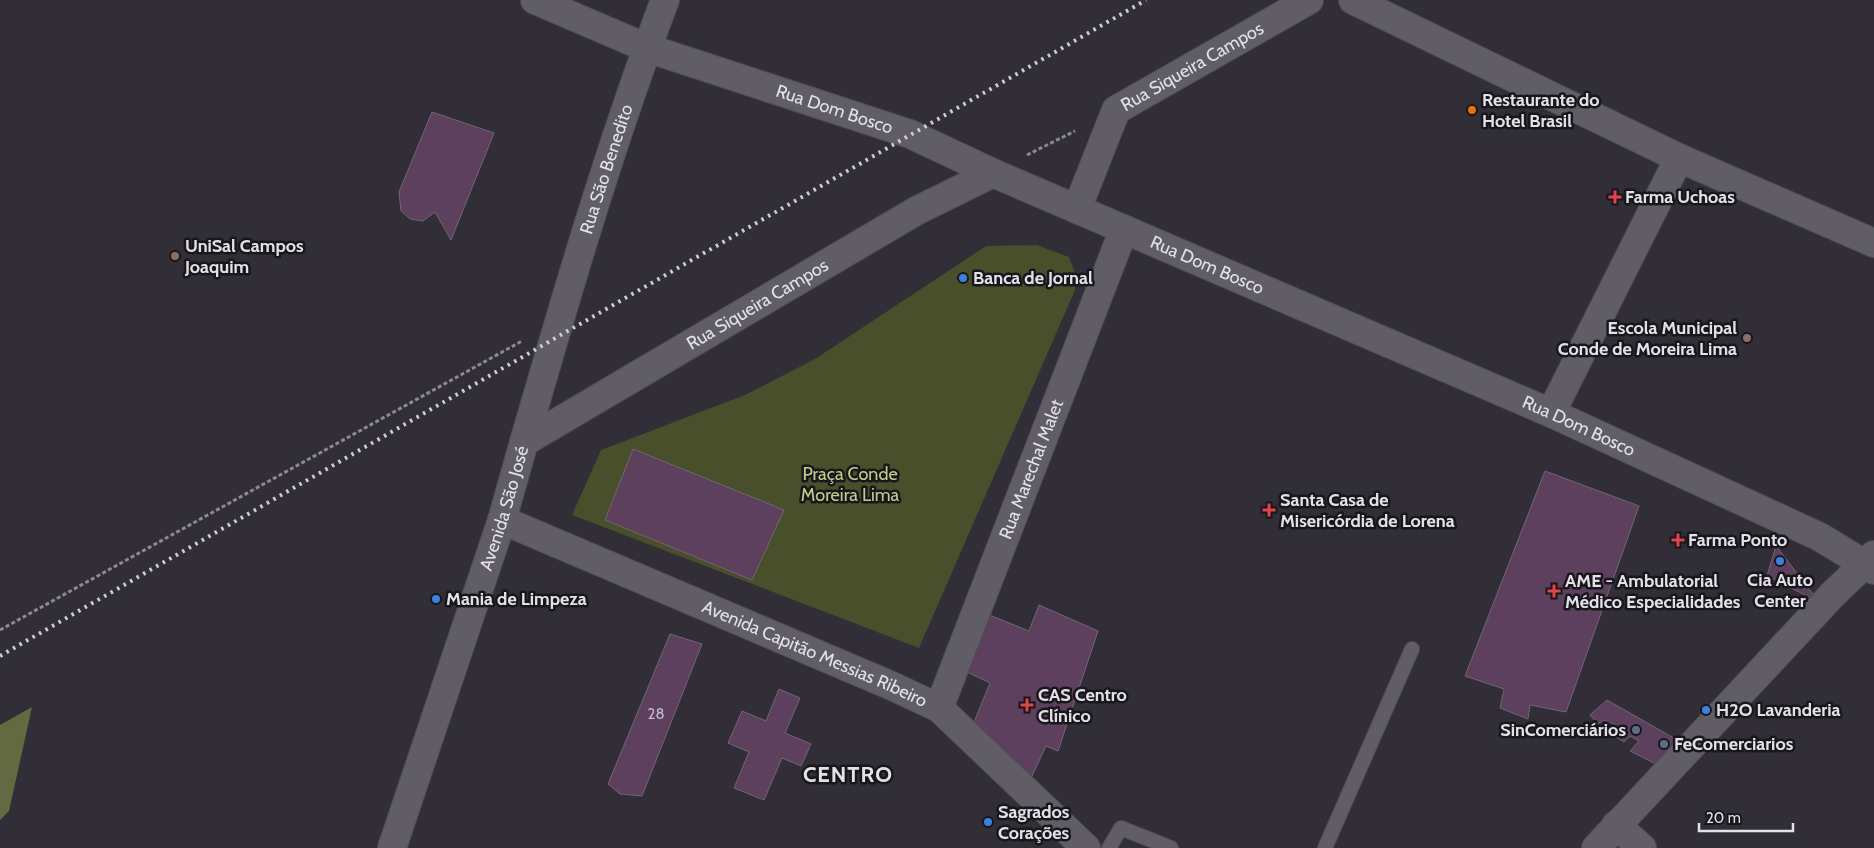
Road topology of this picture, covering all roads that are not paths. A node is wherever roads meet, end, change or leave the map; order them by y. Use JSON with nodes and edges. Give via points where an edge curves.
{"nodes":[{"id":1,"x":535,"y":0,"type":"edge"},
{"id":2,"x":665,"y":0,"type":"edge"},
{"id":3,"x":1309,"y":0,"type":"edge"},
{"id":4,"x":1353,"y":0,"type":"edge"},
{"id":5,"x":647,"y":48,"type":"junction"},
{"id":6,"x":1679,"y":158,"type":"junction"},
{"id":7,"x":993,"y":173,"type":"junction"},
{"id":8,"x":1077,"y":209,"type":"junction"},
{"id":9,"x":1124,"y":229,"type":"junction"},
{"id":10,"x":1874,"y":243,"type":"edge"},
{"id":11,"x":554,"y":339,"type":"joint"},
{"id":12,"x":1551,"y":413,"type":"junction"},
{"id":13,"x":524,"y":442,"type":"junction"},
{"id":14,"x":502,"y":520,"type":"junction"},
{"id":15,"x":1871,"y":563,"type":"edge"},
{"id":16,"x":1412,"y":649,"type":"dead end"},
{"id":17,"x":939,"y":708,"type":"junction"},
{"id":18,"x":1616,"y":825,"type":"junction"},
{"id":19,"x":392,"y":848,"type":"edge"},
{"id":20,"x":1086,"y":848,"type":"edge"},
{"id":21,"x":1109,"y":848,"type":"edge"},
{"id":22,"x":1171,"y":848,"type":"edge"},
{"id":23,"x":1325,"y":848,"type":"edge"},
{"id":24,"x":1596,"y":848,"type":"edge"},
{"id":25,"x":1642,"y":848,"type":"edge"}],
"edges":[{"from":1,"to":5,"type":"main road","name":"Rua Dom Bosco"},
{"from":2,"to":5,"type":"main road","name":"Rua São Benedito"},
{"from":3,"to":8,"type":"main road","name":"Rua Siqueira Campos","via":[[1116,110]]},
{"from":4,"to":6,"type":"main road"},
{"from":5,"to":7,"type":"main road","name":"Rua Dom Bosco","via":[[910,134]]},
{"from":5,"to":11,"type":"main road","name":"Rua São Benedito","via":[[580,247]]},
{"from":6,"to":10,"type":"main road"},
{"from":6,"to":12,"type":"main road"},
{"from":7,"to":8,"type":"main road","name":"Rua Dom Bosco"},
{"from":7,"to":13,"type":"main road","name":"Rua Siqueira Campos","via":[[916,211]]},
{"from":8,"to":9,"type":"main road","name":"Rua Dom Bosco"},
{"from":9,"to":12,"type":"main road","name":"Rua Dom Bosco"},
{"from":9,"to":17,"type":"main road","name":"Rua Marechal Malet"},
{"from":11,"to":13,"type":"main road","name":"Avenida São José"},
{"from":12,"to":15,"type":"main road","name":"Rua Dom Bosco"},
{"from":13,"to":14,"type":"main road","name":"Avenida São José"},
{"from":14,"to":17,"type":"main road","name":"Avenida Capitão Messias Ribeiro"},
{"from":14,"to":19,"type":"main road","name":"Avenida São José"},
{"from":15,"to":18,"type":"main road","via":[[1834,592]]},
{"from":16,"to":23,"type":"lane"},
{"from":17,"to":20,"type":"main road","name":"Avenida Capitão Messias Ribeiro"},
{"from":18,"to":24,"type":"main road"},
{"from":18,"to":25,"type":"main road"},
{"from":21,"to":22,"type":"lane","via":[[1121,828]]}]}
